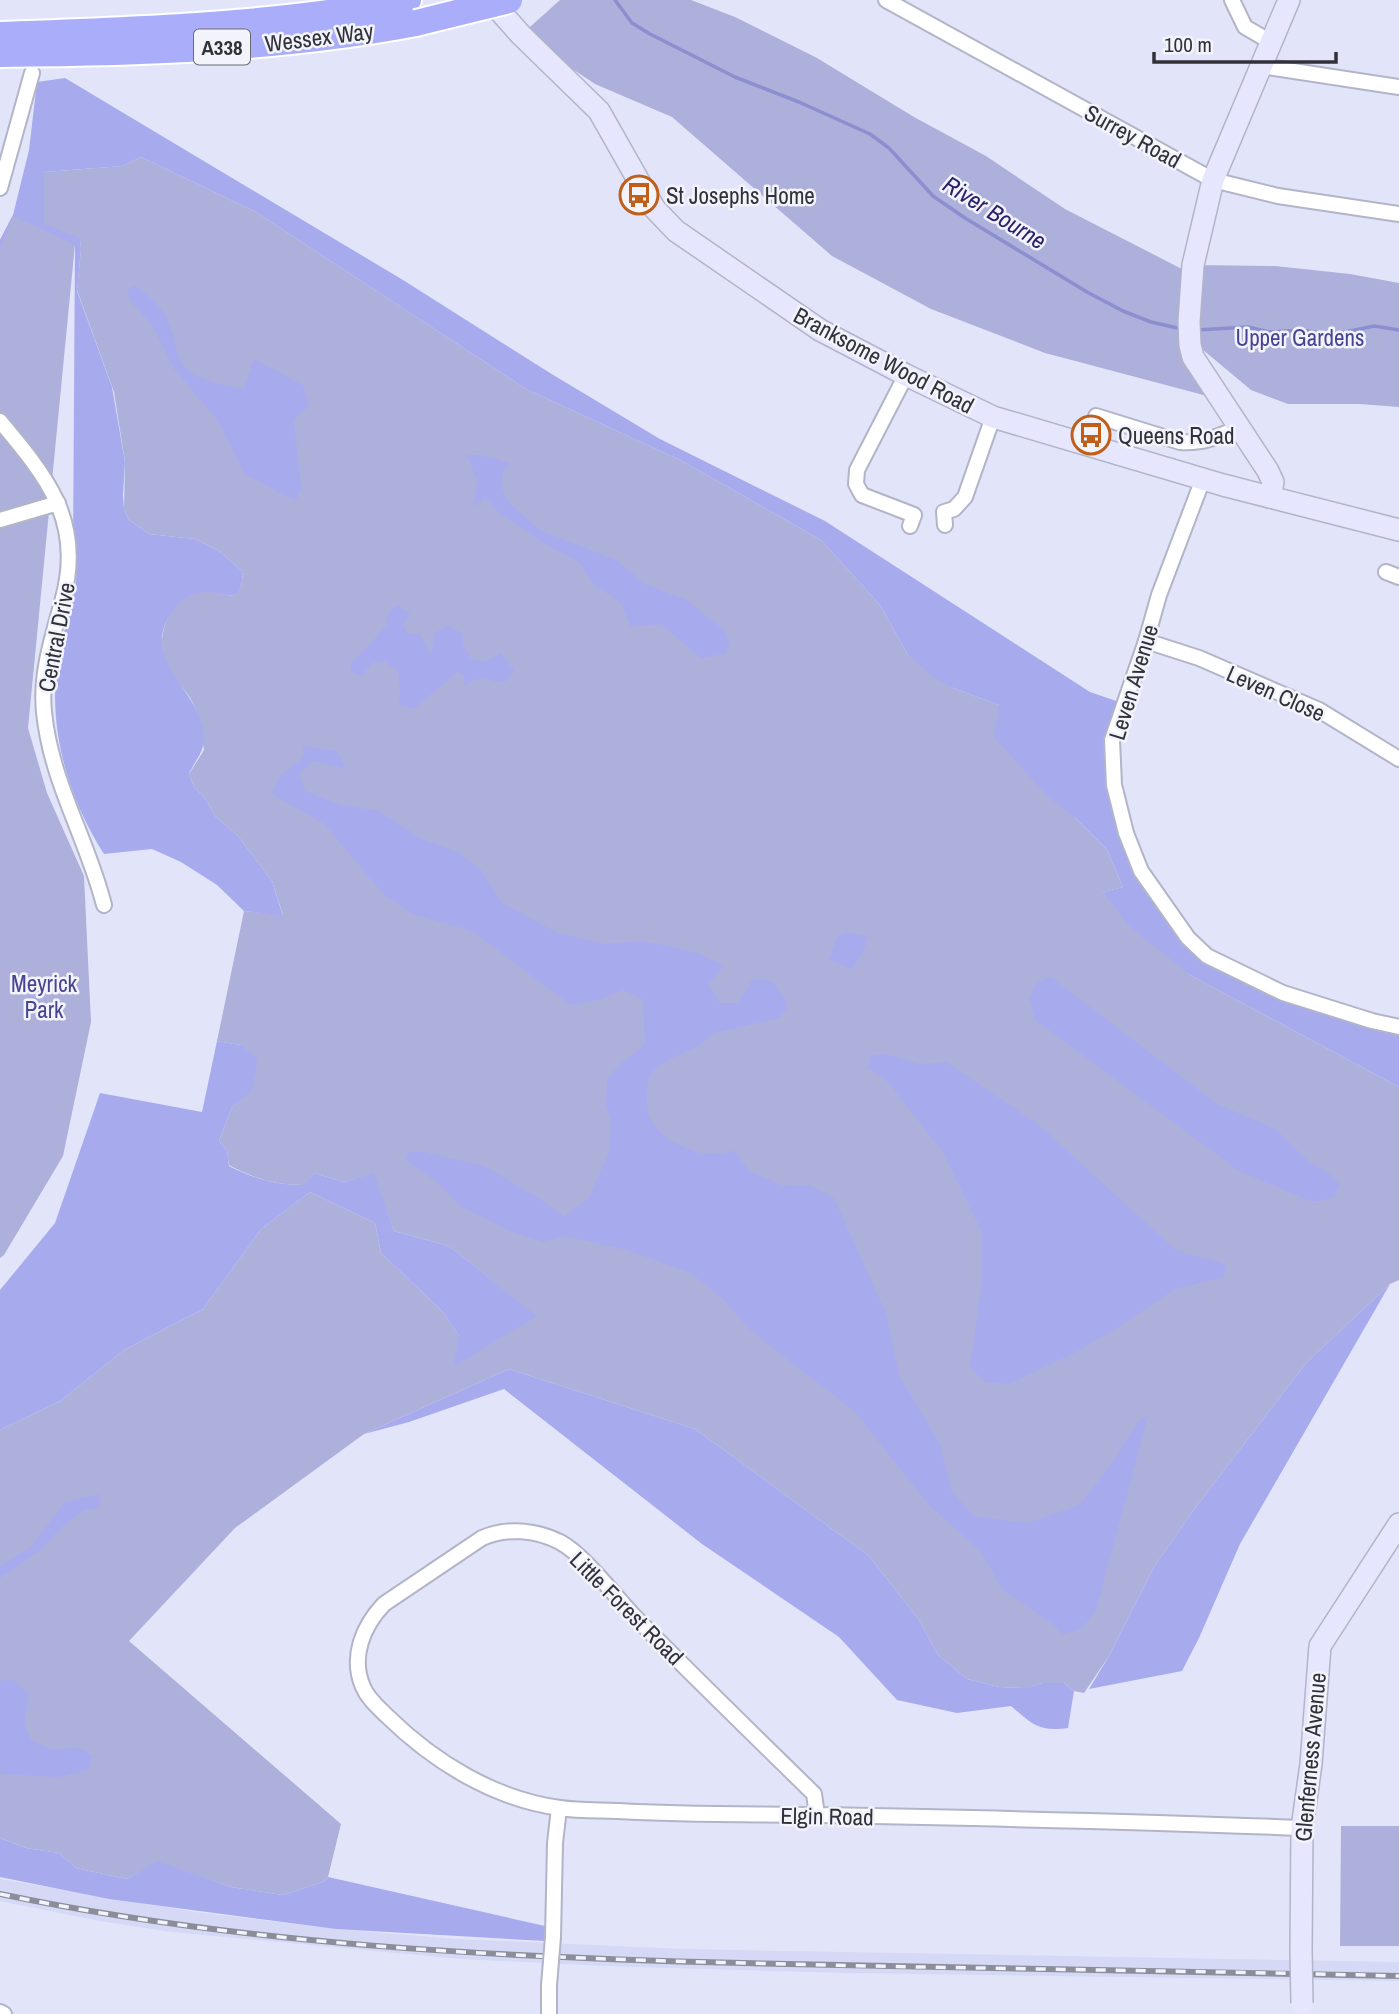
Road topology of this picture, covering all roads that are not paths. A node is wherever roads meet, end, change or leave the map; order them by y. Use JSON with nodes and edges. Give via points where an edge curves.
{"nodes":[{"id":1,"x":490,"y":0,"type":"edge"},
{"id":2,"x":509,"y":0,"type":"edge"},
{"id":3,"x":886,"y":0,"type":"edge"},
{"id":4,"x":1232,"y":0,"type":"edge"},
{"id":5,"x":1289,"y":0,"type":"edge"},
{"id":6,"x":412,"y":12,"type":"edge"},
{"id":7,"x":1271,"y":42,"type":"junction"},
{"id":8,"x":21,"y":49,"type":"edge"},
{"id":9,"x":0,"y":54,"type":"edge"},
{"id":10,"x":1261,"y":66,"type":"junction"},
{"id":11,"x":1399,"y":87,"type":"edge"},
{"id":12,"x":1235,"y":130,"type":"junction"},
{"id":13,"x":1213,"y":180,"type":"junction"},
{"id":14,"x":1245,"y":186,"type":"junction"},
{"id":15,"x":0,"y":188,"type":"edge"},
{"id":16,"x":1399,"y":214,"type":"edge"},
{"id":17,"x":906,"y":375,"type":"junction"},
{"id":18,"x":1096,"y":416,"type":"dead end"},
{"id":19,"x":993,"y":417,"type":"junction"},
{"id":20,"x":0,"y":421,"type":"edge"},
{"id":21,"x":1240,"y":428,"type":"junction"},
{"id":22,"x":1203,"y":479,"type":"junction"},
{"id":23,"x":1270,"y":497,"type":"junction"},
{"id":24,"x":58,"y":503,"type":"junction"},
{"id":25,"x":940,"y":516,"type":"dead end"},
{"id":26,"x":0,"y":520,"type":"edge"},
{"id":27,"x":910,"y":526,"type":"dead end"},
{"id":28,"x":1399,"y":530,"type":"edge"},
{"id":29,"x":1146,"y":641,"type":"junction"},
{"id":30,"x":1399,"y":759,"type":"edge"},
{"id":31,"x":104,"y":905,"type":"dead end"},
{"id":32,"x":1399,"y":1027,"type":"edge"},
{"id":33,"x":1399,"y":1524,"type":"edge"},
{"id":34,"x":559,"y":1808,"type":"junction"},
{"id":35,"x":817,"y":1815,"type":"junction"},
{"id":36,"x":1302,"y":1828,"type":"junction"},
{"id":37,"x":1302,"y":2009,"type":"edge"},
{"id":38,"x":549,"y":2014,"type":"edge"}],
"edges":[{"from":1,"to":17,"type":"street","name":"Branksome Wood Road","via":[[599,111],[654,208],[677,231],[820,330]]},
{"from":2,"to":6,"type":"highway","name":"Wessex Way","number":"A338","bridge":true},
{"from":3,"to":13,"type":"street","name":"Surrey Road"},
{"from":4,"to":7,"type":"street","via":[[1245,27]]},
{"from":5,"to":7,"type":"street"},
{"from":6,"to":8,"type":"highway","name":"Wessex Way","number":"A338","via":[[329,38],[244,46]]},
{"from":7,"to":10,"type":"street"},
{"from":8,"to":9,"type":"highway","name":"Wessex Way","number":"A338"},
{"from":8,"to":15,"type":"street"},
{"from":10,"to":11,"type":"street"},
{"from":10,"to":12,"type":"street"},
{"from":12,"to":13,"type":"street"},
{"from":12,"to":14,"type":"street","via":[[1227,166]]},
{"from":13,"to":14,"type":"street","name":"Surrey Road"},
{"from":13,"to":21,"type":"street","via":[[1193,265],[1189,329],[1193,357]]},
{"from":14,"to":16,"type":"street","name":"Surrey Road","via":[[1278,196]]},
{"from":17,"to":19,"type":"street","name":"Branksome Wood Road"},
{"from":17,"to":27,"type":"street","via":[[857,470],[856,484],[862,495],[914,515]]},
{"from":18,"to":21,"type":"street","via":[[1123,418],[1180,442],[1211,439]]},
{"from":19,"to":22,"type":"street","name":"Branksome Wood Road"},
{"from":19,"to":25,"type":"street","via":[[965,497]]},
{"from":20,"to":24,"type":"street","name":"Central Drive","via":[[40,470]]},
{"from":21,"to":23,"type":"street","via":[[1273,482]]},
{"from":22,"to":23,"type":"street","name":"Branksome Wood Road"},
{"from":22,"to":29,"type":"street","name":"Leven Avenue"},
{"from":23,"to":28,"type":"street","name":"Branksome Wood Road"},
{"from":24,"to":26,"type":"street"},
{"from":24,"to":31,"type":"street","name":"Central Drive","via":[[67,534],[69,567],[44,677],[45,722],[59,784]]},
{"from":29,"to":30,"type":"street","name":"Leven Close","via":[[1199,658],[1319,710]]},
{"from":29,"to":32,"type":"street","name":"Leven Avenue","via":[[1112,740],[1114,785],[1141,871],[1188,937],[1208,956],[1283,993]]},
{"from":33,"to":36,"type":"street","name":"Glenferness Avenue","via":[[1320,1646]]},
{"from":34,"to":35,"type":"street","name":"Elgin Road","via":[[673,1815]]},
{"from":34,"to":35,"type":"street","name":"Little Forest Road","via":[[470,1779],[412,1740],[368,1696],[360,1678],[358,1656],[373,1615],[493,1533],[534,1533],[572,1550],[814,1794]]},
{"from":34,"to":38,"type":"street","bridge":true},
{"from":35,"to":36,"type":"street","name":"Elgin Road"},
{"from":36,"to":37,"type":"street","name":"Glenferness Avenue","bridge":true}]}
